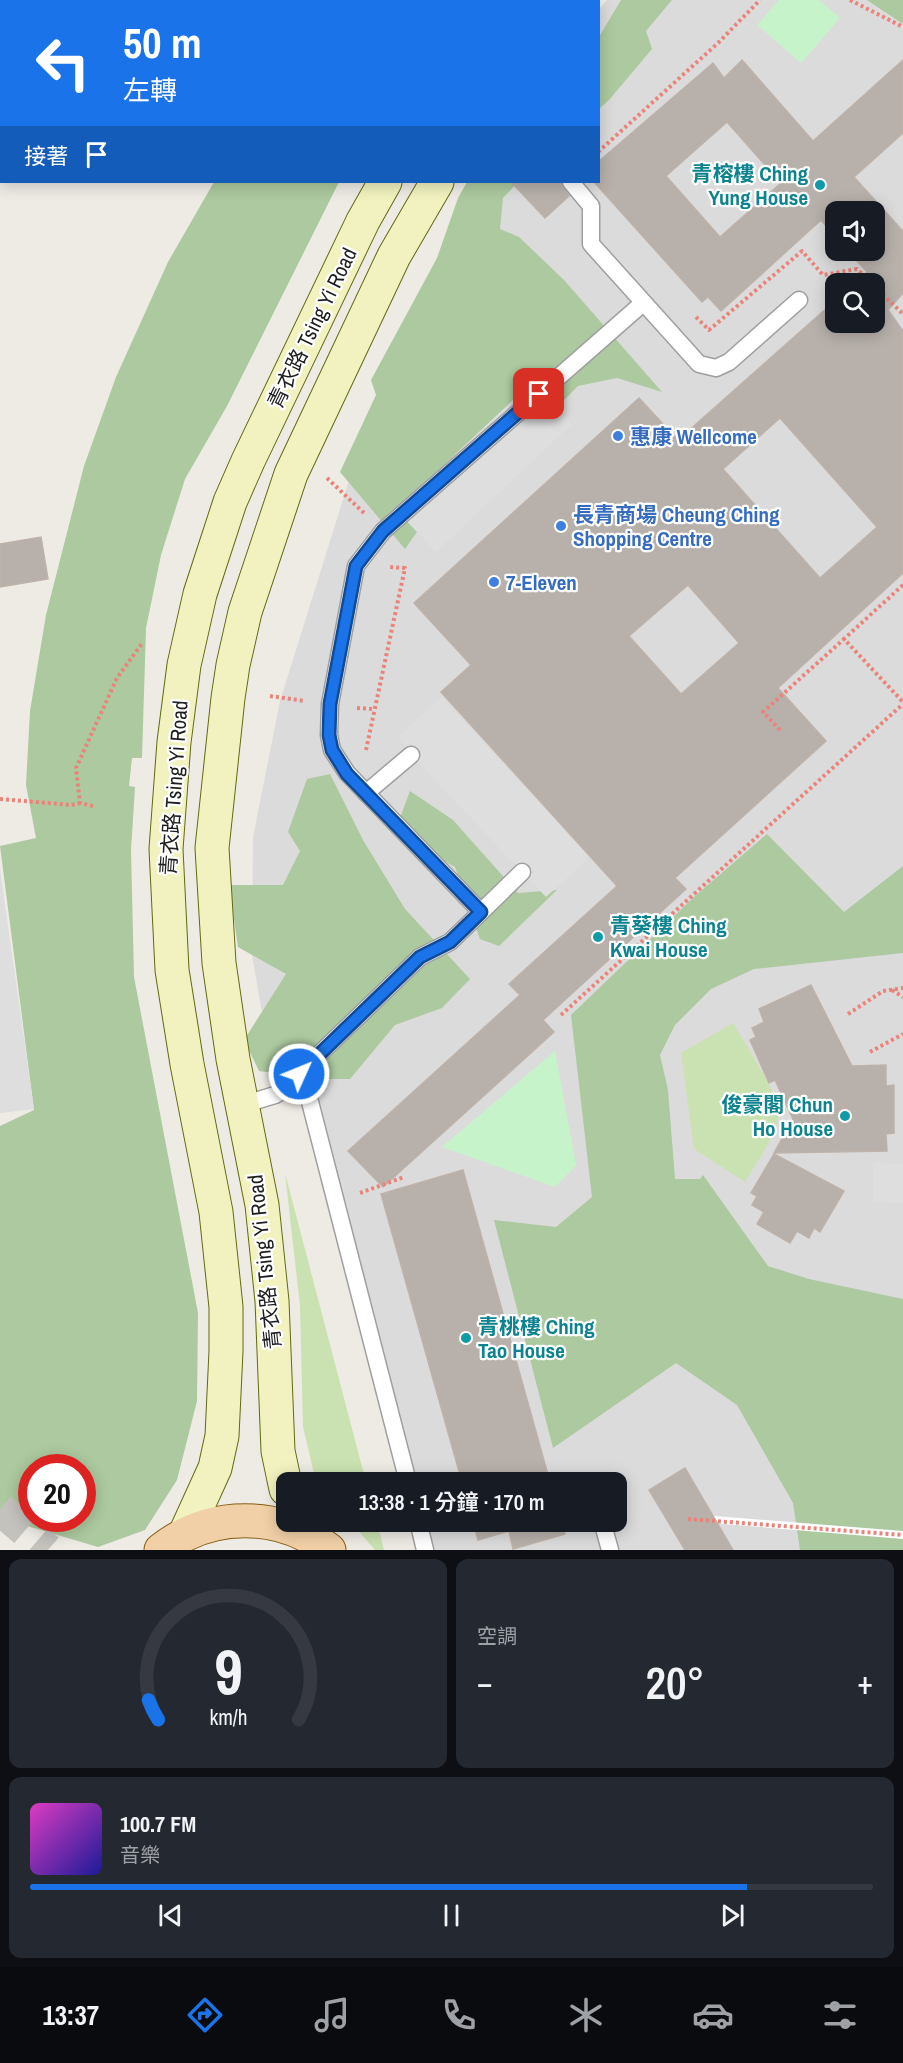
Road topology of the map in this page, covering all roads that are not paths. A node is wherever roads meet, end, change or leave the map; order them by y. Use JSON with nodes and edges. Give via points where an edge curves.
{"nodes":[{"id":1,"x":385,"y":183,"type":"edge"},
{"id":2,"x":436,"y":183,"type":"edge"},
{"id":3,"x":572,"y":183,"type":"edge"},
{"id":4,"x":799,"y":300,"type":"dead end"},
{"id":5,"x":643,"y":303,"type":"junction"},
{"id":6,"x":411,"y":755,"type":"dead end"},
{"id":7,"x":362,"y":790,"type":"junction"},
{"id":8,"x":522,"y":872,"type":"dead end"},
{"id":9,"x":481,"y":912,"type":"junction"},
{"id":10,"x":288,"y":1084,"type":"junction"},
{"id":11,"x":242,"y":1105,"type":"junction"},
{"id":12,"x":282,"y":1472,"type":"edge"},
{"id":13,"x":405,"y":1472,"type":"edge"},
{"id":14,"x":276,"y":1523,"type":"edge"},
{"id":15,"x":304,"y":1532,"type":"edge"},
{"id":16,"x":420,"y":1532,"type":"edge"},
{"id":17,"x":605,"y":1532,"type":"edge"},
{"id":18,"x":173,"y":1542,"type":"edge"},
{"id":19,"x":328,"y":1550,"type":"edge"},
{"id":20,"x":425,"y":1550,"type":"edge"},
{"id":21,"x":609,"y":1550,"type":"edge"}],
"edges":[{"from":1,"to":18,"type":"main road","name":"青衣路 Tsing Yi Road","via":[[363,220],[230,502],[200,594],[184,665],[166,849],[172,970],[216,1212],[226,1307],[226,1351],[222,1436],[215,1468]]},
{"from":2,"to":11,"type":"main road","name":"青衣路 Tsing Yi Road","via":[[394,256],[291,474],[245,612],[233,665],[212,848],[219,963]]},
{"from":3,"to":5,"type":"lane","via":[[591,206],[591,244]]},
{"from":4,"to":5,"type":"lane","via":[[729,362],[716,368],[699,364]]},
{"from":5,"to":7,"type":"lane","via":[[383,531],[356,566],[330,704],[329,735],[332,750]]},
{"from":6,"to":7,"type":"lane"},
{"from":7,"to":9,"type":"lane"},
{"from":8,"to":9,"type":"lane"},
{"from":9,"to":10,"type":"lane","via":[[450,942],[420,957]]},
{"from":10,"to":11,"type":"lane","via":[[275,1095]]},
{"from":10,"to":13,"type":"lane","via":[[308,1094]]},
{"from":11,"to":12,"type":"main road","name":"青衣路 Tsing Yi Road","via":[[262,1205]]},
{"from":14,"to":18,"type":"main road","via":[[220,1522]]},
{"from":15,"to":19,"type":"main road"},
{"from":16,"to":20,"type":"lane"},
{"from":17,"to":21,"type":"lane"}]}
